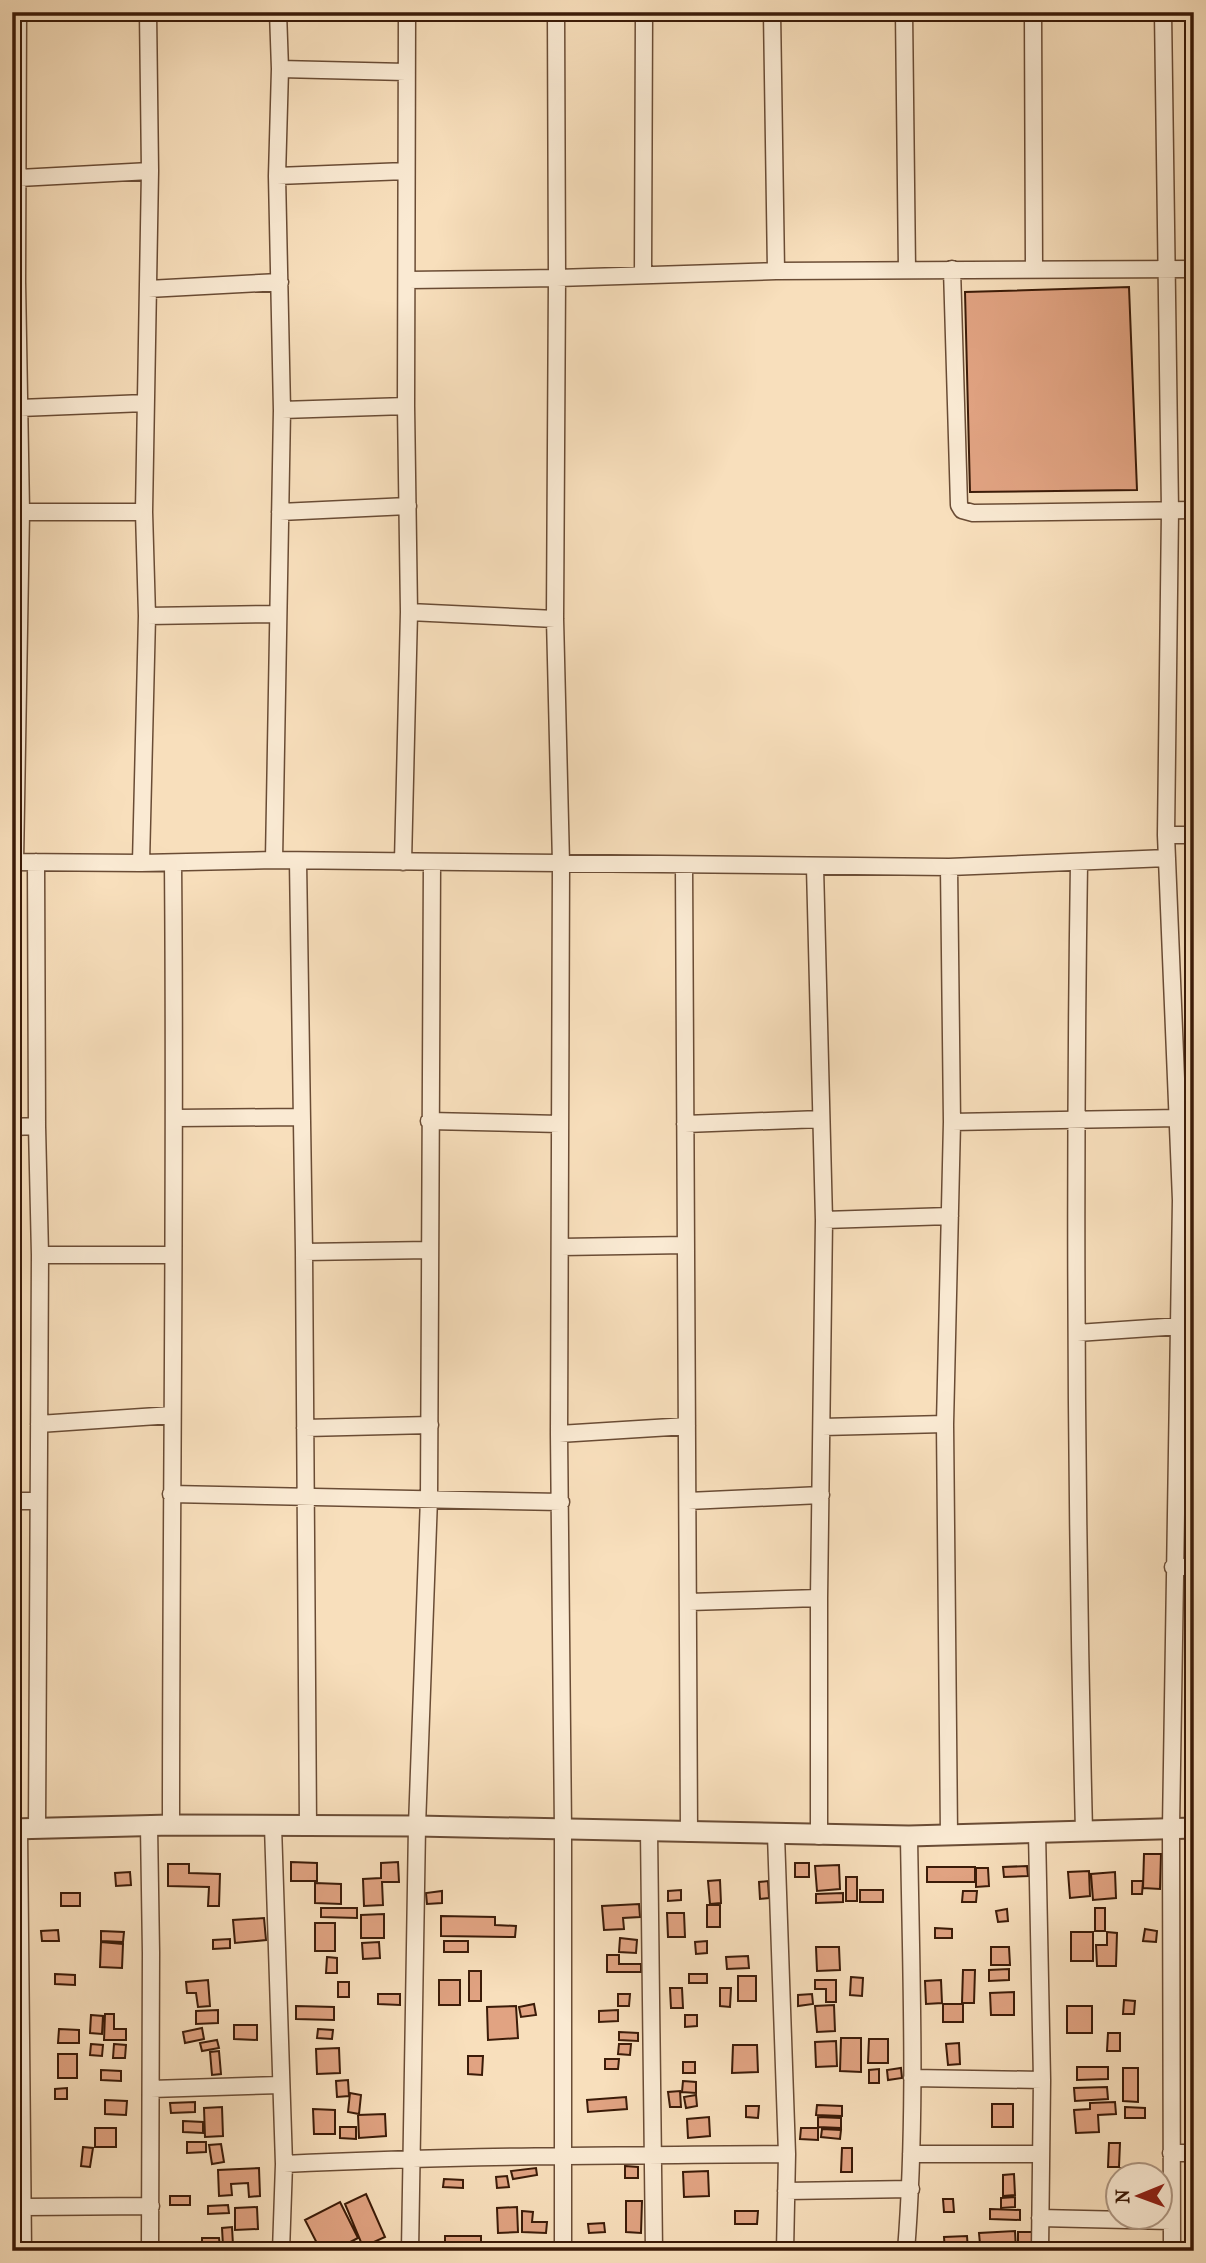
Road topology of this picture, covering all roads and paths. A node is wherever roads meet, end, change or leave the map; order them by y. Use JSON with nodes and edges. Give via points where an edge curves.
{"nodes":[{"id":1,"x":18,"y":12,"type":"edge"},
{"id":2,"x":148,"y":12,"type":"edge"},
{"id":3,"x":278,"y":12,"type":"edge"},
{"id":4,"x":407,"y":12,"type":"edge"},
{"id":5,"x":556,"y":12,"type":"edge"},
{"id":6,"x":644,"y":12,"type":"edge"},
{"id":7,"x":772,"y":12,"type":"edge"},
{"id":8,"x":904,"y":12,"type":"edge"},
{"id":9,"x":1033,"y":12,"type":"edge"},
{"id":10,"x":1163,"y":12,"type":"edge"},
{"id":11,"x":280,"y":69,"type":"junction"},
{"id":12,"x":406,"y":72,"type":"junction"},
{"id":13,"x":150,"y":171,"type":"junction"},
{"id":14,"x":406,"y":171,"type":"junction"},
{"id":15,"x":278,"y":176,"type":"junction"},
{"id":16,"x":19,"y":178,"type":"junction"},
{"id":17,"x":952,"y":269,"type":"junction"},
{"id":18,"x":1034,"y":269,"type":"junction"},
{"id":19,"x":907,"y":270,"type":"junction"},
{"id":20,"x":1166,"y":270,"type":"junction"},
{"id":21,"x":1194,"y":270,"type":"edge"},
{"id":22,"x":776,"y":271,"type":"junction"},
{"id":23,"x":643,"y":275,"type":"junction"},
{"id":24,"x":557,"y":278,"type":"junction"},
{"id":25,"x":408,"y":280,"type":"junction"},
{"id":26,"x":14,"y":282,"type":"edge"},
{"id":27,"x":280,"y":282,"type":"junction"},
{"id":28,"x":148,"y":289,"type":"junction"},
{"id":29,"x":145,"y":403,"type":"junction"},
{"id":30,"x":406,"y":406,"type":"junction"},
{"id":31,"x":20,"y":408,"type":"junction"},
{"id":32,"x":282,"y":410,"type":"junction"},
{"id":33,"x":16,"y":447,"type":"edge"},
{"id":34,"x":408,"y":506,"type":"junction"},
{"id":35,"x":1194,"y":510,"type":"edge"},
{"id":36,"x":1170,"y":511,"type":"junction"},
{"id":37,"x":21,"y":512,"type":"junction"},
{"id":38,"x":144,"y":512,"type":"junction"},
{"id":39,"x":280,"y":512,"type":"junction"},
{"id":40,"x":409,"y":612,"type":"junction"},
{"id":41,"x":277,"y":614,"type":"junction"},
{"id":42,"x":16,"y":615,"type":"edge"},
{"id":43,"x":147,"y":616,"type":"junction"},
{"id":44,"x":555,"y":619,"type":"junction"},
{"id":45,"x":1166,"y":835,"type":"junction"},
{"id":46,"x":1194,"y":835,"type":"edge"},
{"id":47,"x":1167,"y":858,"type":"junction"},
{"id":48,"x":274,"y":860,"type":"junction"},
{"id":49,"x":298,"y":860,"type":"junction"},
{"id":50,"x":14,"y":862,"type":"edge"},
{"id":51,"x":36,"y":862,"type":"junction"},
{"id":52,"x":403,"y":862,"type":"junction"},
{"id":53,"x":432,"y":862,"type":"junction"},
{"id":54,"x":141,"y":863,"type":"junction"},
{"id":55,"x":173,"y":863,"type":"junction"},
{"id":56,"x":561,"y":863,"type":"junction"},
{"id":57,"x":1079,"y":863,"type":"junction"},
{"id":58,"x":684,"y":865,"type":"junction"},
{"id":59,"x":815,"y":867,"type":"junction"},
{"id":60,"x":949,"y":867,"type":"junction"},
{"id":61,"x":301,"y":1117,"type":"junction"},
{"id":62,"x":176,"y":1118,"type":"junction"},
{"id":63,"x":1179,"y":1118,"type":"junction"},
{"id":64,"x":821,"y":1119,"type":"junction"},
{"id":65,"x":429,"y":1121,"type":"junction"},
{"id":66,"x":1075,"y":1121,"type":"junction"},
{"id":67,"x":952,"y":1122,"type":"junction"},
{"id":68,"x":560,"y":1124,"type":"junction"},
{"id":69,"x":685,"y":1124,"type":"junction"},
{"id":70,"x":37,"y":1126,"type":"junction"},
{"id":71,"x":12,"y":1127,"type":"edge"},
{"id":72,"x":1187,"y":1201,"type":"edge"},
{"id":73,"x":950,"y":1216,"type":"junction"},
{"id":74,"x":824,"y":1220,"type":"junction"},
{"id":75,"x":686,"y":1245,"type":"junction"},
{"id":76,"x":561,"y":1247,"type":"junction"},
{"id":77,"x":429,"y":1250,"type":"junction"},
{"id":78,"x":304,"y":1252,"type":"junction"},
{"id":79,"x":40,"y":1255,"type":"junction"},
{"id":80,"x":172,"y":1255,"type":"junction"},
{"id":81,"x":1180,"y":1326,"type":"junction"},
{"id":82,"x":1077,"y":1333,"type":"junction"},
{"id":83,"x":172,"y":1415,"type":"junction"},
{"id":84,"x":39,"y":1424,"type":"junction"},
{"id":85,"x":945,"y":1424,"type":"junction"},
{"id":86,"x":430,"y":1425,"type":"junction"},
{"id":87,"x":687,"y":1426,"type":"junction"},
{"id":88,"x":822,"y":1427,"type":"junction"},
{"id":89,"x":305,"y":1428,"type":"junction"},
{"id":90,"x":559,"y":1434,"type":"junction"},
{"id":91,"x":171,"y":1494,"type":"junction"},
{"id":92,"x":821,"y":1495,"type":"junction"},
{"id":93,"x":304,"y":1496,"type":"junction"},
{"id":94,"x":429,"y":1497,"type":"junction"},
{"id":95,"x":12,"y":1501,"type":"edge"},
{"id":96,"x":37,"y":1501,"type":"junction"},
{"id":97,"x":688,"y":1501,"type":"junction"},
{"id":98,"x":561,"y":1502,"type":"junction"},
{"id":99,"x":1174,"y":1567,"type":"junction"},
{"id":100,"x":1194,"y":1567,"type":"edge"},
{"id":101,"x":819,"y":1598,"type":"junction"},
{"id":102,"x":689,"y":1602,"type":"junction"},
{"id":103,"x":172,"y":1825,"type":"junction"},
{"id":104,"x":149,"y":1826,"type":"junction"},
{"id":105,"x":273,"y":1826,"type":"junction"},
{"id":106,"x":308,"y":1826,"type":"junction"},
{"id":107,"x":417,"y":1826,"type":"junction"},
{"id":108,"x":1171,"y":1828,"type":"junction"},
{"id":109,"x":1194,"y":1828,"type":"edge"},
{"id":110,"x":23,"y":1829,"type":"edge"},
{"id":111,"x":563,"y":1830,"type":"junction"},
{"id":112,"x":649,"y":1831,"type":"junction"},
{"id":113,"x":1084,"y":1831,"type":"junction"},
{"id":114,"x":1037,"y":1832,"type":"junction"},
{"id":115,"x":689,"y":1833,"type":"junction"},
{"id":116,"x":776,"y":1835,"type":"junction"},
{"id":117,"x":949,"y":1835,"type":"junction"},
{"id":118,"x":819,"y":1836,"type":"junction"},
{"id":119,"x":909,"y":1836,"type":"junction"},
{"id":120,"x":912,"y":2078,"type":"junction"},
{"id":121,"x":1042,"y":2080,"type":"junction"},
{"id":122,"x":281,"y":2085,"type":"junction"},
{"id":123,"x":151,"y":2089,"type":"junction"},
{"id":124,"x":17,"y":2090,"type":"edge"},
{"id":125,"x":1171,"y":2153,"type":"junction"},
{"id":126,"x":1194,"y":2153,"type":"edge"},
{"id":127,"x":787,"y":2154,"type":"junction"},
{"id":128,"x":911,"y":2154,"type":"junction"},
{"id":129,"x":1041,"y":2154,"type":"junction"},
{"id":130,"x":562,"y":2155,"type":"junction"},
{"id":131,"x":654,"y":2155,"type":"junction"},
{"id":132,"x":410,"y":2158,"type":"junction"},
{"id":133,"x":1171,"y":2162,"type":"edge"},
{"id":134,"x":284,"y":2164,"type":"junction"},
{"id":135,"x":911,"y":2189,"type":"junction"},
{"id":136,"x":786,"y":2190,"type":"junction"},
{"id":137,"x":151,"y":2206,"type":"junction"},
{"id":138,"x":24,"y":2207,"type":"junction"},
{"id":139,"x":1040,"y":2218,"type":"junction"},
{"id":140,"x":1104,"y":2219,"type":"edge"},
{"id":141,"x":1171,"y":2232,"type":"edge"},
{"id":142,"x":23,"y":2251,"type":"edge"},
{"id":143,"x":150,"y":2251,"type":"edge"},
{"id":144,"x":281,"y":2251,"type":"edge"},
{"id":145,"x":410,"y":2251,"type":"edge"},
{"id":146,"x":563,"y":2251,"type":"edge"},
{"id":147,"x":654,"y":2251,"type":"edge"},
{"id":148,"x":785,"y":2251,"type":"edge"},
{"id":149,"x":906,"y":2251,"type":"edge"},
{"id":150,"x":1040,"y":2251,"type":"edge"},
{"id":151,"x":1172,"y":2251,"type":"edge"}],
"edges":[{"from":1,"to":16,"type":"street"},
{"from":2,"to":13,"type":"street"},
{"from":3,"to":11,"type":"street"},
{"from":4,"to":12,"type":"street"},
{"from":5,"to":24,"type":"street"},
{"from":6,"to":23,"type":"street"},
{"from":7,"to":22,"type":"street"},
{"from":8,"to":19,"type":"street"},
{"from":9,"to":18,"type":"street"},
{"from":10,"to":20,"type":"street"},
{"from":11,"to":12,"type":"street"},
{"from":11,"to":15,"type":"street"},
{"from":12,"to":14,"type":"street"},
{"from":13,"to":16,"type":"street"},
{"from":13,"to":28,"type":"street"},
{"from":14,"to":15,"type":"street"},
{"from":14,"to":25,"type":"street"},
{"from":15,"to":27,"type":"street"},
{"from":16,"to":26,"type":"street"},
{"from":17,"to":18,"type":"street"},
{"from":17,"to":19,"type":"street"},
{"from":17,"to":36,"type":"street","via":[[962,510]]},
{"from":18,"to":20,"type":"street"},
{"from":19,"to":22,"type":"street"},
{"from":20,"to":21,"type":"street"},
{"from":20,"to":36,"type":"street"},
{"from":22,"to":23,"type":"street"},
{"from":23,"to":24,"type":"street"},
{"from":24,"to":25,"type":"street"},
{"from":24,"to":44,"type":"street"},
{"from":25,"to":30,"type":"street"},
{"from":26,"to":31,"type":"street"},
{"from":27,"to":28,"type":"street"},
{"from":27,"to":32,"type":"street"},
{"from":28,"to":29,"type":"street"},
{"from":29,"to":31,"type":"street"},
{"from":29,"to":38,"type":"street"},
{"from":30,"to":32,"type":"street"},
{"from":30,"to":34,"type":"street"},
{"from":31,"to":33,"type":"street"},
{"from":32,"to":39,"type":"street"},
{"from":33,"to":37,"type":"street"},
{"from":34,"to":39,"type":"street"},
{"from":34,"to":40,"type":"street"},
{"from":35,"to":36,"type":"street"},
{"from":36,"to":45,"type":"street"},
{"from":37,"to":38,"type":"street"},
{"from":37,"to":42,"type":"street"},
{"from":38,"to":43,"type":"street"},
{"from":39,"to":41,"type":"street"},
{"from":40,"to":44,"type":"street"},
{"from":40,"to":52,"type":"street"},
{"from":41,"to":43,"type":"street"},
{"from":41,"to":48,"type":"street"},
{"from":42,"to":50,"type":"street"},
{"from":43,"to":54,"type":"street"},
{"from":44,"to":56,"type":"street"},
{"from":45,"to":46,"type":"street"},
{"from":45,"to":47,"type":"street"},
{"from":47,"to":57,"type":"street"},
{"from":47,"to":63,"type":"street"},
{"from":48,"to":49,"type":"street"},
{"from":48,"to":55,"type":"street"},
{"from":49,"to":52,"type":"street"},
{"from":49,"to":61,"type":"street"},
{"from":50,"to":51,"type":"street"},
{"from":51,"to":54,"type":"street"},
{"from":51,"to":70,"type":"street"},
{"from":52,"to":53,"type":"street"},
{"from":53,"to":56,"type":"street"},
{"from":53,"to":65,"type":"street"},
{"from":54,"to":55,"type":"street"},
{"from":55,"to":62,"type":"street"},
{"from":56,"to":58,"type":"street"},
{"from":56,"to":68,"type":"street"},
{"from":57,"to":60,"type":"street"},
{"from":57,"to":66,"type":"street"},
{"from":58,"to":59,"type":"street"},
{"from":58,"to":69,"type":"street"},
{"from":59,"to":60,"type":"street"},
{"from":59,"to":64,"type":"street"},
{"from":60,"to":67,"type":"street"},
{"from":61,"to":62,"type":"street"},
{"from":61,"to":78,"type":"street"},
{"from":62,"to":80,"type":"street"},
{"from":63,"to":66,"type":"street"},
{"from":63,"to":72,"type":"street"},
{"from":64,"to":69,"type":"street"},
{"from":64,"to":74,"type":"street"},
{"from":65,"to":68,"type":"street"},
{"from":65,"to":77,"type":"street"},
{"from":66,"to":67,"type":"street"},
{"from":66,"to":82,"type":"street"},
{"from":67,"to":73,"type":"street"},
{"from":68,"to":76,"type":"street"},
{"from":69,"to":75,"type":"street"},
{"from":70,"to":71,"type":"street"},
{"from":70,"to":79,"type":"street"},
{"from":72,"to":81,"type":"street"},
{"from":73,"to":74,"type":"street"},
{"from":73,"to":85,"type":"street"},
{"from":74,"to":88,"type":"street"},
{"from":75,"to":76,"type":"street"},
{"from":75,"to":87,"type":"street"},
{"from":76,"to":90,"type":"street"},
{"from":77,"to":78,"type":"street"},
{"from":77,"to":86,"type":"street"},
{"from":78,"to":89,"type":"street"},
{"from":79,"to":80,"type":"street"},
{"from":79,"to":84,"type":"street"},
{"from":80,"to":83,"type":"street"},
{"from":81,"to":82,"type":"street"},
{"from":81,"to":99,"type":"street"},
{"from":82,"to":113,"type":"street"},
{"from":83,"to":84,"type":"street"},
{"from":83,"to":91,"type":"street"},
{"from":84,"to":96,"type":"street"},
{"from":85,"to":88,"type":"street"},
{"from":85,"to":117,"type":"street"},
{"from":86,"to":89,"type":"street"},
{"from":86,"to":94,"type":"street"},
{"from":87,"to":90,"type":"street"},
{"from":87,"to":97,"type":"street"},
{"from":88,"to":92,"type":"street"},
{"from":89,"to":93,"type":"street"},
{"from":90,"to":98,"type":"street"},
{"from":91,"to":93,"type":"street"},
{"from":91,"to":103,"type":"street"},
{"from":92,"to":97,"type":"street"},
{"from":92,"to":101,"type":"street"},
{"from":93,"to":94,"type":"street"},
{"from":93,"to":106,"type":"street"},
{"from":94,"to":98,"type":"street"},
{"from":94,"to":107,"type":"street"},
{"from":95,"to":96,"type":"street"},
{"from":96,"to":110,"type":"street"},
{"from":97,"to":102,"type":"street"},
{"from":98,"to":111,"type":"street"},
{"from":99,"to":100,"type":"street"},
{"from":99,"to":108,"type":"street"},
{"from":101,"to":102,"type":"street"},
{"from":101,"to":118,"type":"street"},
{"from":102,"to":115,"type":"street"},
{"from":103,"to":104,"type":"street"},
{"from":103,"to":105,"type":"street"},
{"from":104,"to":110,"type":"street"},
{"from":104,"to":123,"type":"street"},
{"from":105,"to":106,"type":"street"},
{"from":105,"to":122,"type":"street"},
{"from":106,"to":107,"type":"street"},
{"from":107,"to":111,"type":"street"},
{"from":107,"to":132,"type":"street"},
{"from":108,"to":109,"type":"street"},
{"from":108,"to":113,"type":"street"},
{"from":108,"to":125,"type":"street"},
{"from":110,"to":124,"type":"street"},
{"from":111,"to":112,"type":"street"},
{"from":111,"to":130,"type":"street"},
{"from":112,"to":115,"type":"street"},
{"from":112,"to":131,"type":"street"},
{"from":113,"to":114,"type":"street"},
{"from":114,"to":117,"type":"street"},
{"from":114,"to":121,"type":"street"},
{"from":115,"to":116,"type":"street"},
{"from":116,"to":118,"type":"street"},
{"from":116,"to":127,"type":"street"},
{"from":117,"to":119,"type":"street"},
{"from":118,"to":119,"type":"street"},
{"from":119,"to":120,"type":"street"},
{"from":120,"to":121,"type":"street"},
{"from":120,"to":128,"type":"street"},
{"from":121,"to":129,"type":"street"},
{"from":122,"to":123,"type":"street"},
{"from":122,"to":134,"type":"street"},
{"from":123,"to":137,"type":"street"},
{"from":124,"to":138,"type":"street"},
{"from":125,"to":126,"type":"street"},
{"from":125,"to":133,"type":"street"},
{"from":127,"to":131,"type":"street"},
{"from":127,"to":136,"type":"street"},
{"from":128,"to":129,"type":"street"},
{"from":128,"to":135,"type":"street"},
{"from":129,"to":139,"type":"street"},
{"from":130,"to":131,"type":"street"},
{"from":130,"to":132,"type":"street"},
{"from":130,"to":146,"type":"street"},
{"from":131,"to":147,"type":"street"},
{"from":132,"to":134,"type":"street"},
{"from":132,"to":145,"type":"street"},
{"from":134,"to":144,"type":"street"},
{"from":135,"to":136,"type":"street"},
{"from":135,"to":149,"type":"street"},
{"from":136,"to":148,"type":"street"},
{"from":137,"to":138,"type":"street"},
{"from":137,"to":143,"type":"street"},
{"from":138,"to":142,"type":"street"},
{"from":139,"to":140,"type":"street"},
{"from":139,"to":150,"type":"street"},
{"from":141,"to":151,"type":"street"}]}
